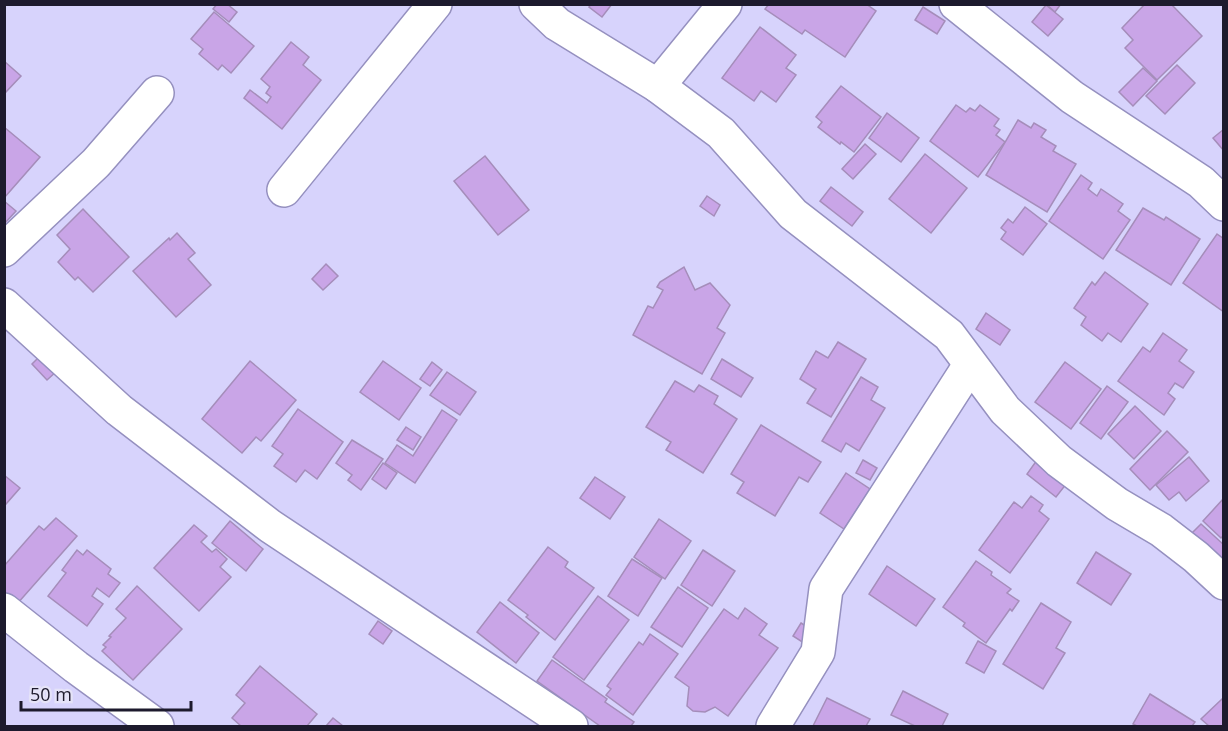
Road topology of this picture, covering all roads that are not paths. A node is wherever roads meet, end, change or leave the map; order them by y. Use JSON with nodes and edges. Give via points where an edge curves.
{"nodes":[{"id":1,"x":435,"y":4,"type":"edge"},
{"id":2,"x":537,"y":4,"type":"edge"},
{"id":3,"x":725,"y":4,"type":"edge"},
{"id":4,"x":956,"y":4,"type":"edge"},
{"id":5,"x":658,"y":86,"type":"junction"},
{"id":6,"x":157,"y":93,"type":"dead end"},
{"id":7,"x":284,"y":190,"type":"dead end"},
{"id":8,"x":1224,"y":204,"type":"edge"},
{"id":9,"x":4,"y":250,"type":"edge"},
{"id":10,"x":4,"y":304,"type":"edge"},
{"id":11,"x":970,"y":365,"type":"junction"},
{"id":12,"x":1224,"y":583,"type":"edge"},
{"id":13,"x":4,"y":610,"type":"edge"},
{"id":14,"x":157,"y":726,"type":"edge"},
{"id":15,"x":571,"y":726,"type":"edge"},
{"id":16,"x":773,"y":726,"type":"edge"}],
"edges":[{"from":1,"to":7,"type":"street"},
{"from":2,"to":5,"type":"street","via":[[556,24]]},
{"from":3,"to":5,"type":"street"},
{"from":4,"to":8,"type":"street","via":[[1072,98],[1201,182]]},
{"from":5,"to":11,"type":"street","via":[[721,133],[793,214],[949,335]]},
{"from":6,"to":9,"type":"street","via":[[96,163]]},
{"from":10,"to":15,"type":"street","via":[[119,410],[270,526]]},
{"from":11,"to":12,"type":"street","via":[[1005,410],[1059,461],[1117,504],[1161,530]]},
{"from":11,"to":16,"type":"street","via":[[826,589],[818,652]]},
{"from":13,"to":14,"type":"street"}]}
